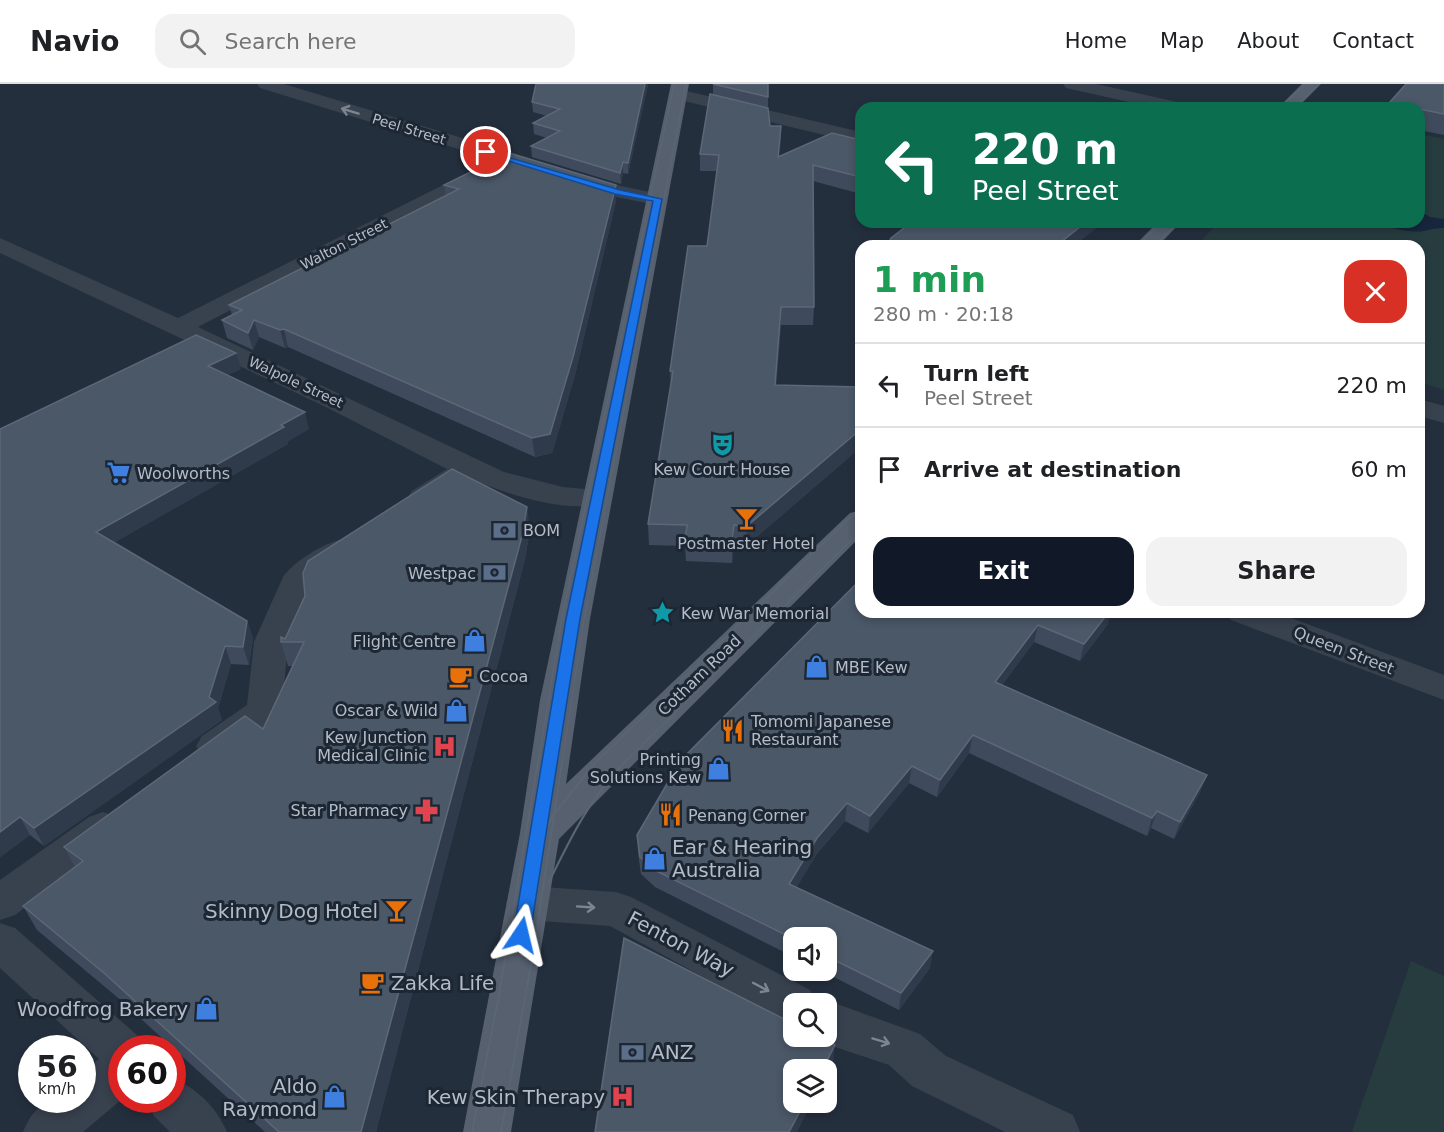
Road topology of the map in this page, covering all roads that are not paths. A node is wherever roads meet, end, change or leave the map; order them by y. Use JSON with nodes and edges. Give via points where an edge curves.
{"nodes":[{"id":1,"x":266,"y":84,"type":"edge"},
{"id":2,"x":1072,"y":84,"type":"edge"},
{"id":3,"x":1312,"y":84,"type":"edge"},
{"id":4,"x":679,"y":89,"type":"edge"},
{"id":5,"x":1153,"y":102,"type":"edge"},
{"id":6,"x":1293,"y":102,"type":"edge"},
{"id":7,"x":855,"y":136,"type":"edge"},
{"id":8,"x":508,"y":158,"type":"junction"},
{"id":9,"x":657,"y":199,"type":"junction"},
{"id":10,"x":1164,"y":228,"type":"edge"},
{"id":11,"x":1151,"y":240,"type":"edge"},
{"id":12,"x":0,"y":245,"type":"edge"},
{"id":13,"x":178,"y":328,"type":"junction"},
{"id":14,"x":1425,"y":410,"type":"edge"},
{"id":15,"x":1444,"y":415,"type":"edge"},
{"id":16,"x":469,"y":466,"type":"junction"},
{"id":17,"x":597,"y":497,"type":"junction"},
{"id":18,"x":398,"y":513,"type":"edge"},
{"id":19,"x":855,"y":525,"type":"edge"},
{"id":20,"x":368,"y":532,"type":"edge"},
{"id":21,"x":1259,"y":618,"type":"edge"},
{"id":22,"x":1444,"y":688,"type":"edge"},
{"id":23,"x":188,"y":766,"type":"edge"},
{"id":24,"x":131,"y":808,"type":"edge"},
{"id":25,"x":540,"y":833,"type":"junction"},
{"id":26,"x":0,"y":903,"type":"edge"},
{"id":27,"x":527,"y":903,"type":"junction"},
{"id":28,"x":0,"y":941,"type":"edge"},
{"id":29,"x":783,"y":998,"type":"edge"},
{"id":30,"x":837,"y":1026,"type":"edge"},
{"id":31,"x":108,"y":1038,"type":"edge"},
{"id":32,"x":108,"y":1081,"type":"edge"},
{"id":33,"x":184,"y":1113,"type":"edge"},
{"id":34,"x":47,"y":1132,"type":"edge"},
{"id":35,"x":203,"y":1132,"type":"edge"},
{"id":36,"x":487,"y":1132,"type":"edge"},
{"id":37,"x":1056,"y":1132,"type":"edge"}],
"edges":[{"from":8,"to":1,"type":"street","name":"Peel Street","one_way":true},
{"from":2,"to":5,"type":"street"},
{"from":3,"to":6,"type":"main road"},
{"from":4,"to":7,"type":"street"},
{"from":4,"to":9,"type":"main road"},
{"from":8,"to":9,"type":"street","name":"Peel Street","via":[[618,192]]},
{"from":8,"to":13,"type":"street","name":"Walton Street"},
{"from":9,"to":17,"type":"main road"},
{"from":10,"to":11,"type":"main road"},
{"from":12,"to":13,"type":"street","name":"Walpole Street"},
{"from":13,"to":16,"type":"street","name":"Walpole Street"},
{"from":14,"to":15,"type":"street"},
{"from":16,"to":17,"type":"street","name":"Walpole Street","via":[[519,486],[559,496]]},
{"from":16,"to":18,"type":"street"},
{"from":17,"to":25,"type":"main road","via":[[558,700]]},
{"from":19,"to":25,"type":"main road","name":"Cotham Road"},
{"from":20,"to":23,"type":"street","via":[[299,577],[271,642],[264,711]]},
{"from":21,"to":22,"type":"street","name":"Queen Street"},
{"from":24,"to":26,"type":"street"},
{"from":25,"to":27,"type":"main road"},
{"from":27,"to":29,"type":"street","name":"Fenton Way","one_way":true,"via":[[616,909]]},
{"from":27,"to":36,"type":"main road"},
{"from":28,"to":31,"type":"street"},
{"from":30,"to":37,"type":"street","one_way":true,"via":[[904,1049],[929,1071]]},
{"from":32,"to":34,"type":"street"},
{"from":33,"to":35,"type":"street"}]}
